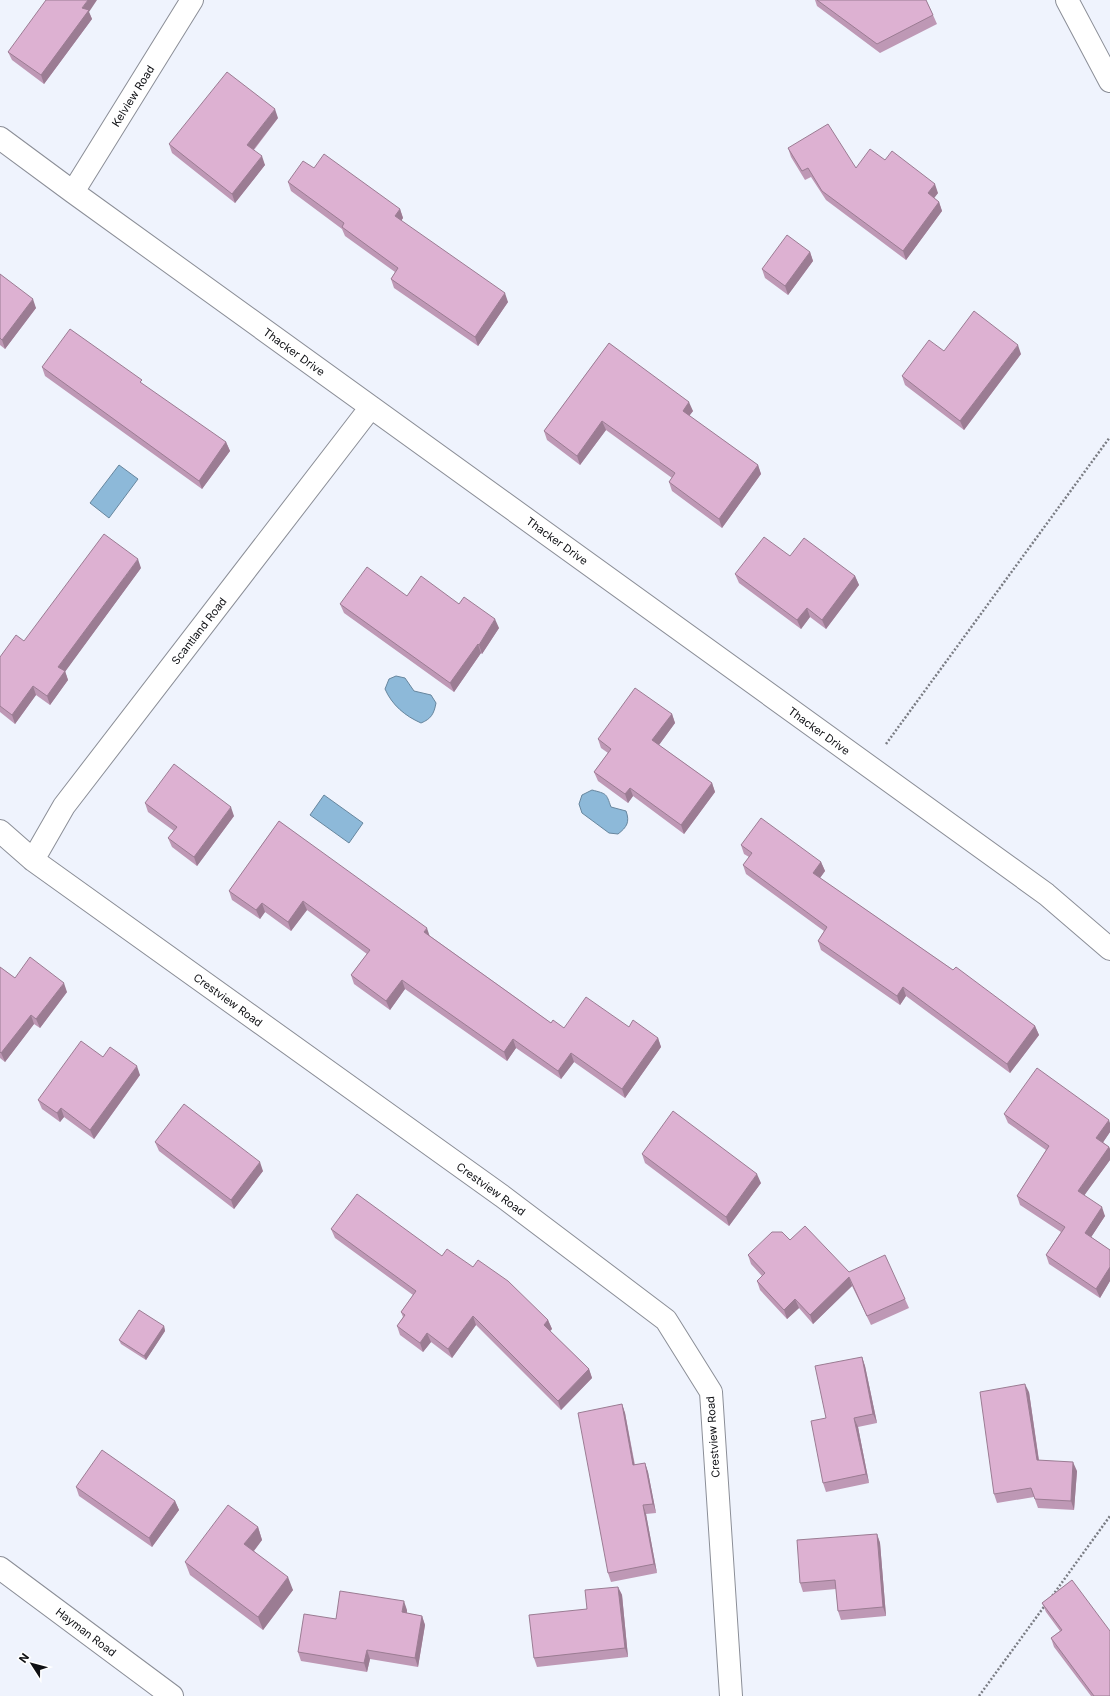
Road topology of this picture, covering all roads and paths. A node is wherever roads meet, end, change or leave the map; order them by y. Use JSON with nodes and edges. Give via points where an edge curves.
{"nodes":[{"id":1,"x":192,"y":0,"type":"edge"},
{"id":2,"x":1067,"y":0,"type":"edge"},
{"id":3,"x":1110,"y":81,"type":"edge"},
{"id":4,"x":0,"y":138,"type":"edge"},
{"id":5,"x":73,"y":192,"type":"junction"},
{"id":6,"x":371,"y":408,"type":"junction"},
{"id":7,"x":1110,"y":437,"type":"edge"},
{"id":8,"x":869,"y":767,"type":"junction"},
{"id":9,"x":0,"y":831,"type":"edge"},
{"id":10,"x":33,"y":860,"type":"junction"},
{"id":11,"x":1110,"y":949,"type":"edge"},
{"id":12,"x":1110,"y":1516,"type":"edge"},
{"id":13,"x":0,"y":1568,"type":"edge"},
{"id":14,"x":172,"y":1696,"type":"edge"},
{"id":15,"x":731,"y":1696,"type":"edge"},
{"id":16,"x":979,"y":1696,"type":"edge"}],
"edges":[{"from":1,"to":5,"type":"street","name":"Kelview Road"},
{"from":2,"to":3,"type":"street"},
{"from":4,"to":5,"type":"street","name":"Thacker Drive"},
{"from":5,"to":6,"type":"street","name":"Thacker Drive"},
{"from":6,"to":8,"type":"street","name":"Thacker Drive"},
{"from":6,"to":10,"type":"street","name":"Scantland Road","via":[[64,806]]},
{"from":7,"to":8,"type":"path"},
{"from":8,"to":11,"type":"street","name":"Thacker Drive","via":[[1046,894]]},
{"from":9,"to":10,"type":"street","name":"Crestview Road"},
{"from":10,"to":15,"type":"street","name":"Crestview Road","via":[[502,1196],[666,1320],[711,1392]]},
{"from":12,"to":16,"type":"path"},
{"from":13,"to":14,"type":"street","name":"Hayman Road"}]}
